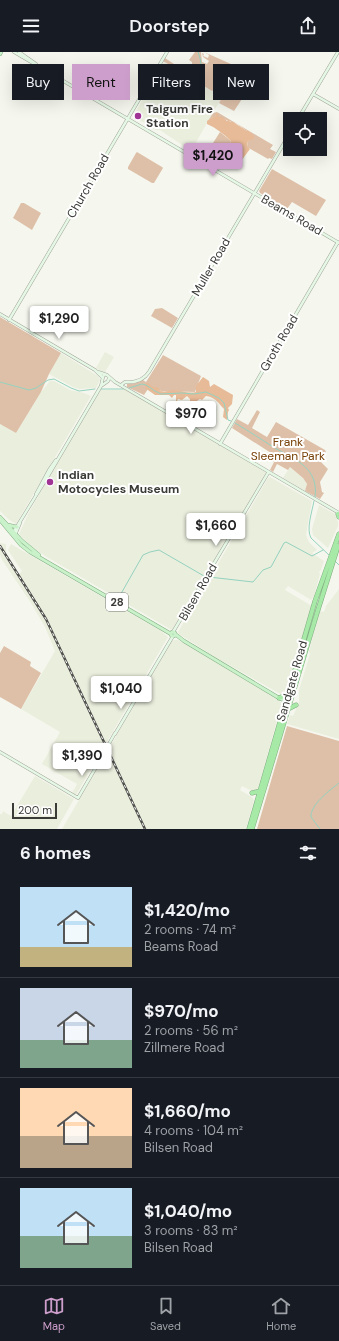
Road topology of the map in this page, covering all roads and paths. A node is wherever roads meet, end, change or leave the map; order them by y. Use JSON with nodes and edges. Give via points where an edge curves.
{"nodes":[{"id":1,"x":14,"y":52,"type":"edge"},
{"id":2,"x":19,"y":52,"type":"edge"},
{"id":3,"x":166,"y":52,"type":"edge"},
{"id":4,"x":338,"y":52,"type":"edge"},
{"id":5,"x":35,"y":64,"type":"edge"},
{"id":6,"x":36,"y":64,"type":"edge"},
{"id":7,"x":64,"y":81,"type":"edge"},
{"id":8,"x":313,"y":94,"type":"junction"},
{"id":9,"x":339,"y":109,"type":"edge"},
{"id":10,"x":302,"y":112,"type":"edge"},
{"id":11,"x":128,"y":118,"type":"junction"},
{"id":12,"x":283,"y":145,"type":"edge"},
{"id":13,"x":255,"y":193,"type":"junction"},
{"id":14,"x":338,"y":242,"type":"edge"},
{"id":15,"x":0,"y":314,"type":"edge"},
{"id":16,"x":10,"y":321,"type":"junction"},
{"id":17,"x":103,"y":378,"type":"junction"},
{"id":18,"x":107,"y":380,"type":"junction"},
{"id":19,"x":100,"y":386,"type":"junction"},
{"id":20,"x":122,"y":386,"type":"junction"},
{"id":21,"x":220,"y":444,"type":"junction"},
{"id":22,"x":268,"y":472,"type":"junction"},
{"id":23,"x":339,"y":515,"type":"edge"},
{"id":24,"x":0,"y":517,"type":"edge"},
{"id":25,"x":0,"y":520,"type":"edge"},
{"id":26,"x":20,"y":523,"type":"junction"},
{"id":27,"x":8,"y":525,"type":"junction"},
{"id":28,"x":17,"y":527,"type":"junction"},
{"id":29,"x":14,"y":534,"type":"junction"},
{"id":30,"x":339,"y":534,"type":"edge"},
{"id":31,"x":339,"y":543,"type":"edge"},
{"id":32,"x":334,"y":555,"type":"junction"},
{"id":33,"x":331,"y":562,"type":"junction"},
{"id":34,"x":173,"y":634,"type":"junction"},
{"id":35,"x":306,"y":650,"type":"junction"},
{"id":36,"x":307,"y":656,"type":"dead end"},
{"id":37,"x":288,"y":694,"type":"junction"},
{"id":38,"x":279,"y":698,"type":"junction"},
{"id":39,"x":288,"y":702,"type":"junction"},
{"id":40,"x":296,"y":705,"type":"dead end"},
{"id":41,"x":288,"y":709,"type":"junction"},
{"id":42,"x":0,"y":752,"type":"edge"},
{"id":43,"x":260,"y":791,"type":"junction"},
{"id":44,"x":252,"y":793,"type":"dead end"},
{"id":45,"x":249,"y":829,"type":"edge"},
{"id":46,"x":252,"y":829,"type":"edge"}],
"edges":[{"from":1,"to":5,"type":"street","name":"Beams Road"},
{"from":2,"to":6,"type":"street","name":"Beams Road"},
{"from":3,"to":11,"type":"street","name":"Church Road"},
{"from":4,"to":8,"type":"street"},
{"from":7,"to":11,"type":"street","name":"Beams Road"},
{"from":8,"to":9,"type":"street"},
{"from":8,"to":10,"type":"street"},
{"from":11,"to":13,"type":"street","name":"Beams Road"},
{"from":11,"to":16,"type":"street","name":"Church Road"},
{"from":12,"to":13,"type":"street","name":"Muller Road"},
{"from":13,"to":14,"type":"street","name":"Beams Road"},
{"from":13,"to":20,"type":"street","name":"Muller Road","via":[[150,371],[143,379],[125,382]]},
{"from":14,"to":21,"type":"street","name":"Groth Road"},
{"from":15,"to":16,"type":"street"},
{"from":16,"to":17,"type":"street","via":[[98,372]]},
{"from":17,"to":18,"type":"street"},
{"from":17,"to":18,"type":"street","via":[[107,376]]},
{"from":17,"to":19,"type":"street"},
{"from":18,"to":19,"type":"street"},
{"from":18,"to":20,"type":"street"},
{"from":19,"to":26,"type":"street"},
{"from":20,"to":21,"type":"street"},
{"from":21,"to":22,"type":"street"},
{"from":22,"to":23,"type":"street"},
{"from":22,"to":34,"type":"street","name":"Bilsen Road"},
{"from":24,"to":27,"type":"main road","number":"28"},
{"from":25,"to":29,"type":"main road","number":"28"},
{"from":26,"to":28,"type":"street"},
{"from":26,"to":29,"type":"street"},
{"from":27,"to":28,"type":"main road"},
{"from":27,"to":29,"type":"main road","number":"28"},
{"from":28,"to":29,"type":"street"},
{"from":29,"to":34,"type":"main road","number":"28","via":[[26,549]]},
{"from":30,"to":32,"type":"highway","name":"Sandgate Road"},
{"from":31,"to":32,"type":"highway","name":"Sandgate Road"},
{"from":32,"to":33,"type":"highway","name":"Sandgate Road"},
{"from":33,"to":35,"type":"highway","name":"Sandgate Road"},
{"from":33,"to":37,"type":"highway","name":"Sandgate Road","via":[[315,601]]},
{"from":34,"to":38,"type":"main road","number":"28"},
{"from":34,"to":42,"type":"street","name":"Bilsen Road","via":[[78,798]]},
{"from":35,"to":36,"type":"highway"},
{"from":35,"to":39,"type":"highway","name":"Sandgate Road"},
{"from":37,"to":38,"type":"highway"},
{"from":37,"to":39,"type":"highway","name":"Sandgate Road"},
{"from":38,"to":39,"type":"main road","number":"28"},
{"from":39,"to":41,"type":"highway","name":"Sandgate Road"},
{"from":39,"to":43,"type":"highway","name":"Sandgate Road"},
{"from":40,"to":41,"type":"highway"},
{"from":41,"to":46,"type":"highway","name":"Sandgate Road"},
{"from":43,"to":44,"type":"highway"},
{"from":43,"to":45,"type":"highway","name":"Sandgate Road"}]}
